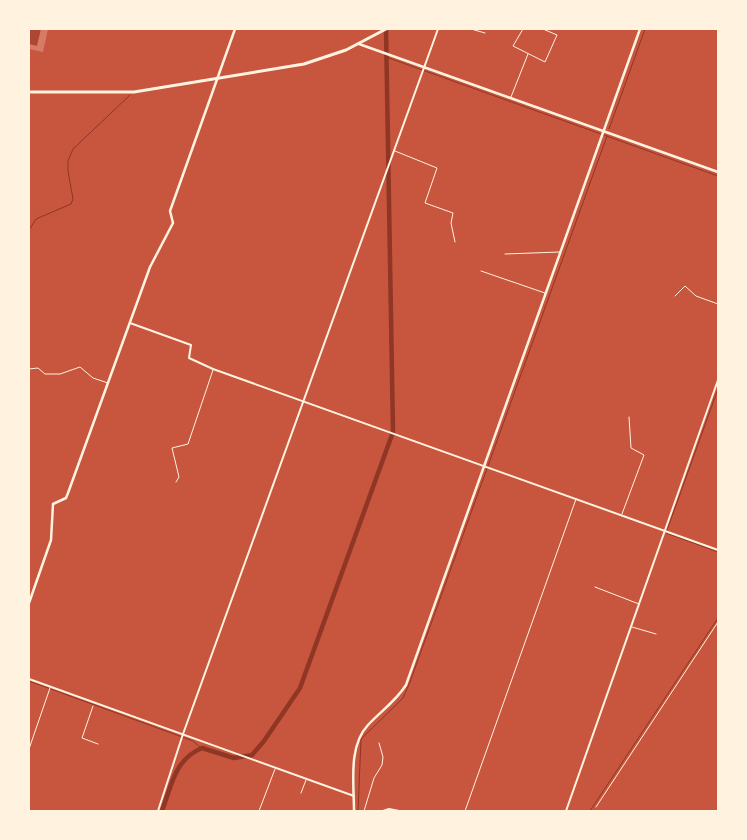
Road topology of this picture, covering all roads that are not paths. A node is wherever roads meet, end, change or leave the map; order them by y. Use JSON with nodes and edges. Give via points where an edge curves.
{"nodes":[{"id":1,"x":235,"y":29,"type":"edge"},
{"id":2,"x":386,"y":29,"type":"edge"},
{"id":3,"x":438,"y":29,"type":"edge"},
{"id":4,"x":471,"y":29,"type":"edge"},
{"id":5,"x":522,"y":29,"type":"edge"},
{"id":6,"x":543,"y":29,"type":"edge"},
{"id":7,"x":640,"y":29,"type":"edge"},
{"id":8,"x":486,"y":33,"type":"dead end"},
{"id":9,"x":358,"y":44,"type":"junction"},
{"id":10,"x":528,"y":54,"type":"junction"},
{"id":11,"x":424,"y":67,"type":"junction"},
{"id":12,"x":218,"y":78,"type":"junction"},
{"id":13,"x":29,"y":92,"type":"edge"},
{"id":14,"x":511,"y":98,"type":"junction"},
{"id":15,"x":604,"y":131,"type":"junction"},
{"id":16,"x":394,"y":151,"type":"junction"},
{"id":17,"x":718,"y":172,"type":"edge"},
{"id":18,"x":455,"y":242,"type":"dead end"},
{"id":19,"x":560,"y":252,"type":"junction"},
{"id":20,"x":505,"y":254,"type":"dead end"},
{"id":21,"x":481,"y":270,"type":"dead end"},
{"id":22,"x":546,"y":293,"type":"junction"},
{"id":23,"x":130,"y":323,"type":"junction"},
{"id":24,"x":29,"y":369,"type":"edge"},
{"id":25,"x":213,"y":369,"type":"junction"},
{"id":26,"x":718,"y":380,"type":"edge"},
{"id":27,"x":109,"y":383,"type":"junction"},
{"id":28,"x":304,"y":400,"type":"junction"},
{"id":29,"x":629,"y":417,"type":"dead end"},
{"id":30,"x":482,"y":466,"type":"junction"},
{"id":31,"x":176,"y":482,"type":"dead end"},
{"id":32,"x":576,"y":498,"type":"junction"},
{"id":33,"x":621,"y":516,"type":"junction"},
{"id":34,"x":665,"y":531,"type":"junction"},
{"id":35,"x":718,"y":550,"type":"edge"},
{"id":36,"x":595,"y":588,"type":"dead end"},
{"id":37,"x":29,"y":603,"type":"edge"},
{"id":38,"x":639,"y":604,"type":"junction"},
{"id":39,"x":718,"y":622,"type":"edge"},
{"id":40,"x":631,"y":626,"type":"junction"},
{"id":41,"x":656,"y":634,"type":"dead end"},
{"id":42,"x":29,"y":679,"type":"edge"},
{"id":43,"x":51,"y":687,"type":"junction"},
{"id":44,"x":183,"y":734,"type":"junction"},
{"id":45,"x":378,"y":743,"type":"dead end"},
{"id":46,"x":29,"y":748,"type":"edge"},
{"id":47,"x":306,"y":779,"type":"junction"},
{"id":48,"x":301,"y":793,"type":"dead end"},
{"id":49,"x":354,"y":796,"type":"junction"},
{"id":50,"x":596,"y":807,"type":"dead end"},
{"id":51,"x":158,"y":811,"type":"edge"},
{"id":52,"x":354,"y":811,"type":"edge"},
{"id":53,"x":364,"y":811,"type":"edge"},
{"id":54,"x":383,"y":811,"type":"edge"},
{"id":55,"x":399,"y":811,"type":"edge"},
{"id":56,"x":465,"y":811,"type":"edge"},
{"id":57,"x":566,"y":811,"type":"edge"}],
"edges":[{"from":1,"to":12,"type":"street"},
{"from":2,"to":9,"type":"main road"},
{"from":3,"to":11,"type":"street"},
{"from":4,"to":8,"type":"lane"},
{"from":5,"to":10,"type":"lane","via":[[513,46]]},
{"from":6,"to":10,"type":"lane","via":[[557,35],[546,62]]},
{"from":7,"to":15,"type":"street"},
{"from":9,"to":11,"type":"street"},
{"from":9,"to":12,"type":"main road","via":[[325,59]]},
{"from":10,"to":14,"type":"lane"},
{"from":11,"to":14,"type":"street"},
{"from":11,"to":16,"type":"street"},
{"from":12,"to":13,"type":"main road","via":[[134,92]]},
{"from":12,"to":23,"type":"street","via":[[170,210],[173,223],[157,251]]},
{"from":14,"to":15,"type":"street"},
{"from":15,"to":17,"type":"street"},
{"from":15,"to":19,"type":"street"},
{"from":16,"to":18,"type":"lane","via":[[437,168],[425,203],[454,213],[451,223]]},
{"from":16,"to":28,"type":"street"},
{"from":19,"to":20,"type":"lane"},
{"from":19,"to":22,"type":"street"},
{"from":21,"to":22,"type":"lane"},
{"from":22,"to":30,"type":"street"},
{"from":23,"to":25,"type":"street","via":[[191,346],[189,358]]},
{"from":23,"to":27,"type":"street"},
{"from":24,"to":27,"type":"lane","via":[[60,374],[80,367],[93,378]]},
{"from":25,"to":28,"type":"street"},
{"from":25,"to":31,"type":"lane","via":[[188,444],[172,448],[179,477]]},
{"from":26,"to":34,"type":"street"},
{"from":27,"to":37,"type":"street","via":[[66,498],[53,504],[52,540]]},
{"from":28,"to":30,"type":"street"},
{"from":28,"to":44,"type":"street"},
{"from":29,"to":33,"type":"lane","via":[[631,448],[644,455]]},
{"from":30,"to":32,"type":"street"},
{"from":30,"to":49,"type":"street","via":[[406,685],[400,695],[360,733],[356,744]]},
{"from":32,"to":33,"type":"street"},
{"from":32,"to":56,"type":"lane"},
{"from":33,"to":34,"type":"street"},
{"from":34,"to":35,"type":"street"},
{"from":34,"to":38,"type":"street"},
{"from":36,"to":38,"type":"lane"},
{"from":38,"to":40,"type":"street"},
{"from":39,"to":50,"type":"lane"},
{"from":40,"to":41,"type":"lane"},
{"from":40,"to":57,"type":"street"},
{"from":42,"to":43,"type":"street"},
{"from":43,"to":44,"type":"street"},
{"from":43,"to":46,"type":"lane"},
{"from":44,"to":47,"type":"street"},
{"from":44,"to":51,"type":"street"},
{"from":45,"to":53,"type":"lane","via":[[382,765],[374,778]]},
{"from":47,"to":48,"type":"lane"},
{"from":47,"to":49,"type":"street"},
{"from":49,"to":52,"type":"street"},
{"from":54,"to":55,"type":"street","via":[[390,808]]}]}
